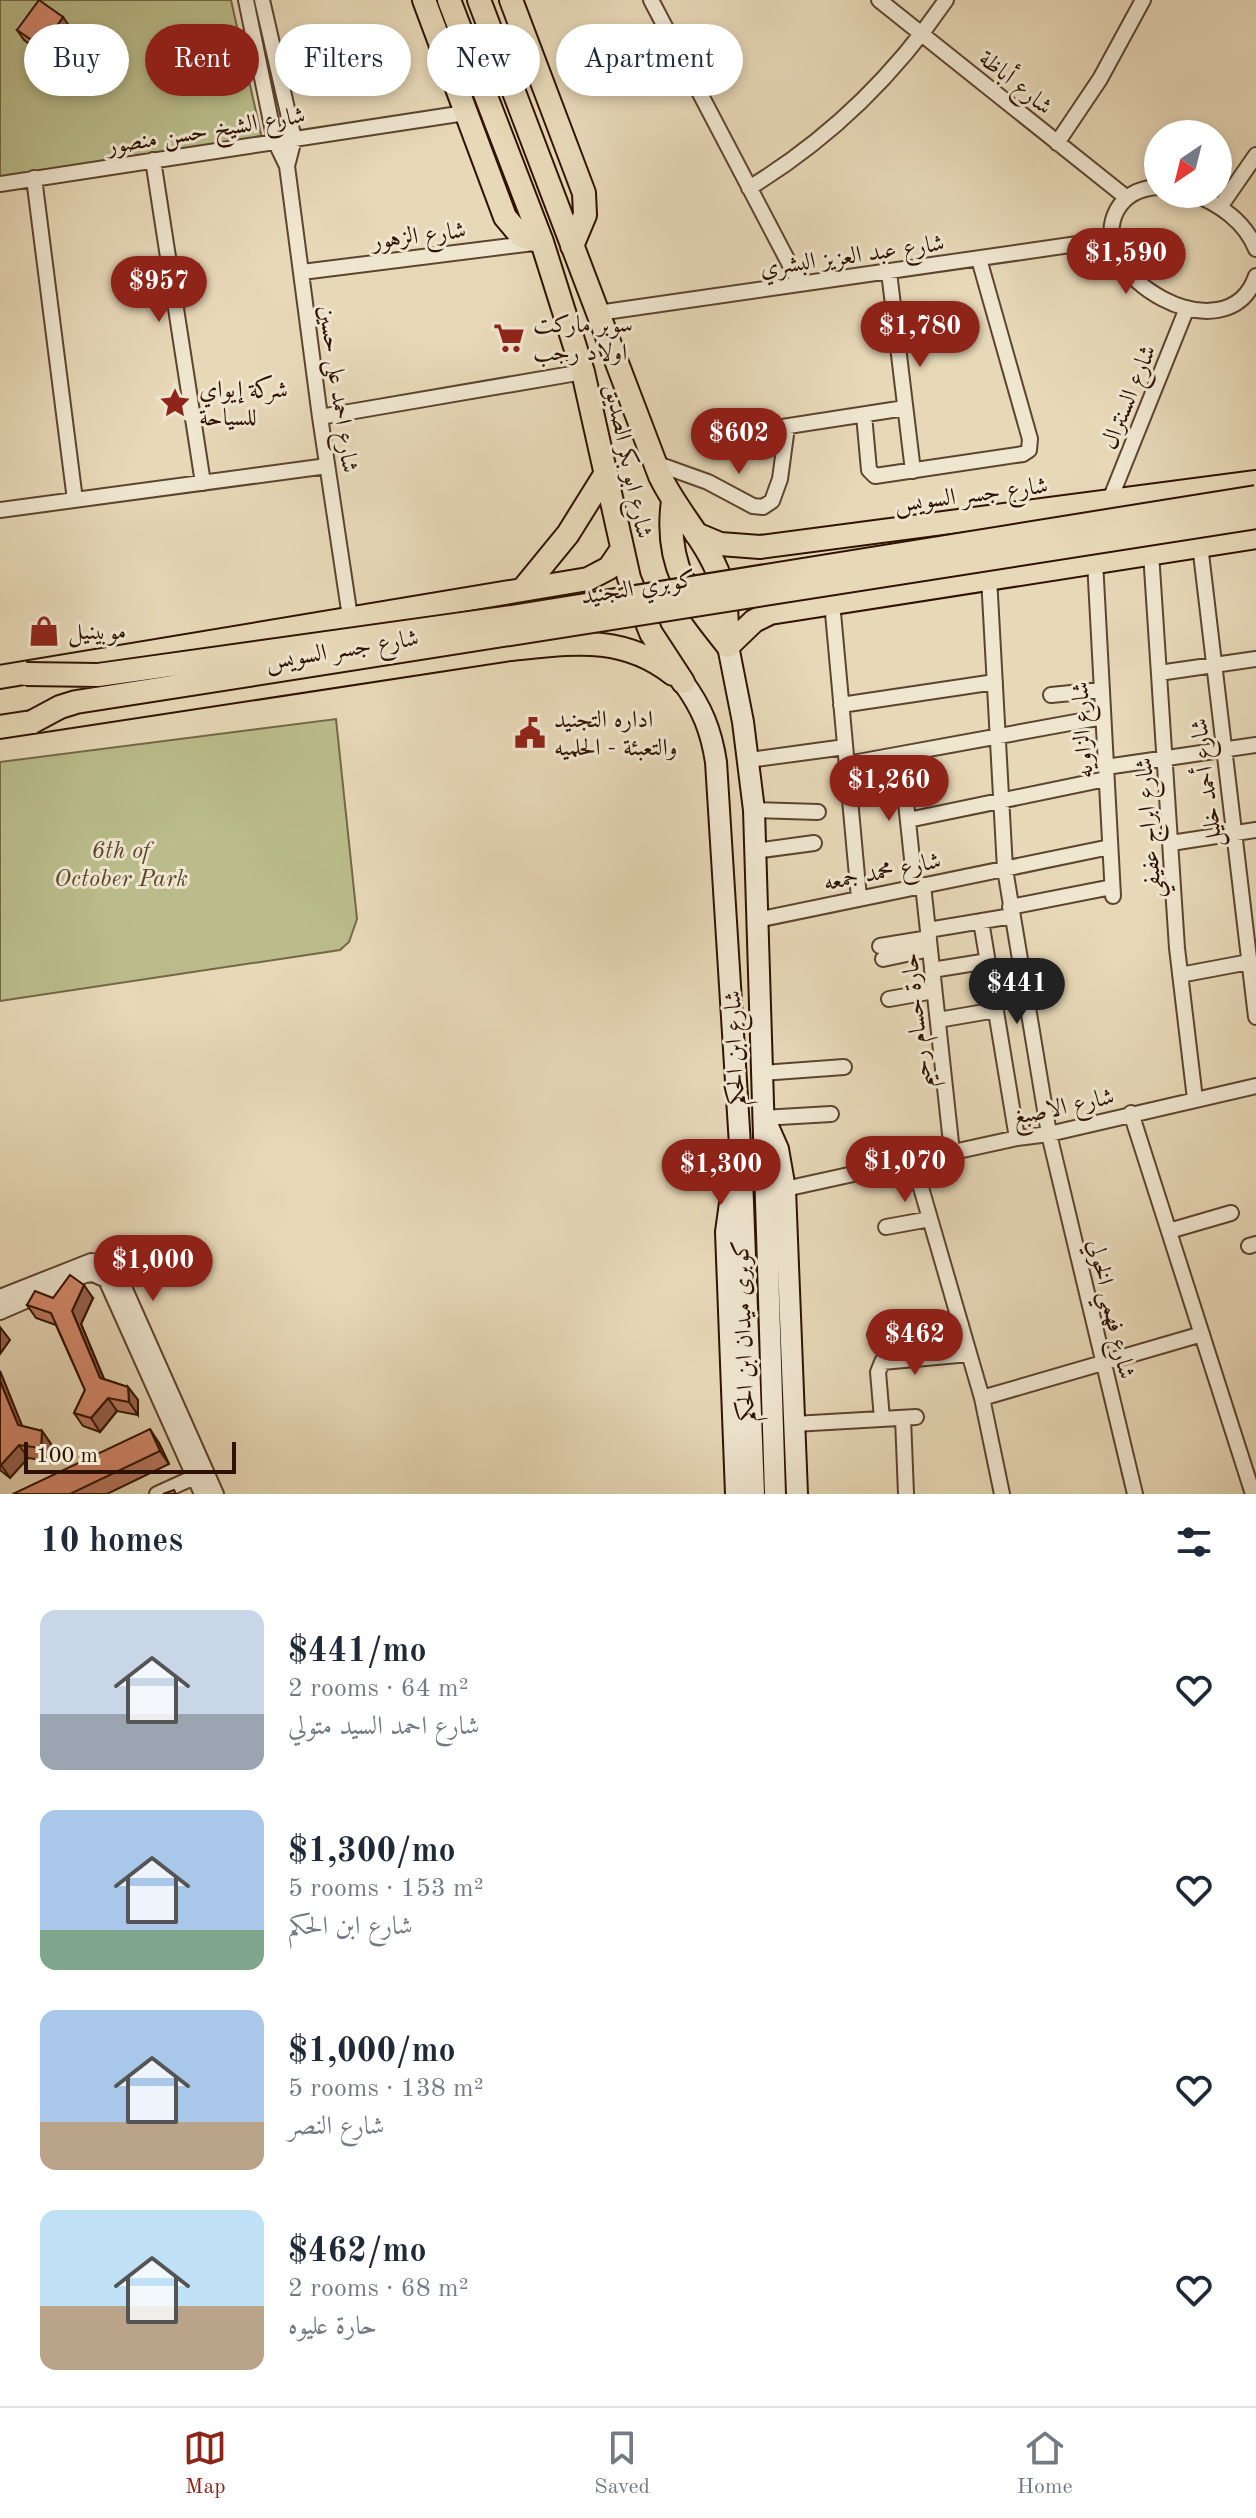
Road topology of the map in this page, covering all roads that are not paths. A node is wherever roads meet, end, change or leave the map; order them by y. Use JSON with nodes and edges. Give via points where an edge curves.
{"nodes":[{"id":1,"x":246,"y":0,"type":"edge"},
{"id":2,"x":262,"y":0,"type":"edge"},
{"id":3,"x":424,"y":0,"type":"edge"},
{"id":4,"x":449,"y":0,"type":"edge"},
{"id":5,"x":479,"y":0,"type":"edge"},
{"id":6,"x":511,"y":0,"type":"edge"},
{"id":7,"x":651,"y":0,"type":"edge"},
{"id":8,"x":879,"y":0,"type":"edge"},
{"id":9,"x":946,"y":0,"type":"edge"},
{"id":10,"x":1143,"y":0,"type":"edge"},
{"id":11,"x":921,"y":34,"type":"junction"},
{"id":12,"x":465,"y":113,"type":"junction"},
{"id":13,"x":294,"y":139,"type":"junction"},
{"id":14,"x":275,"y":141,"type":"junction"},
{"id":15,"x":1057,"y":143,"type":"junction"},
{"id":16,"x":1256,"y":155,"type":"edge"},
{"id":17,"x":153,"y":160,"type":"junction"},
{"id":18,"x":287,"y":166,"type":"junction"},
{"id":19,"x":34,"y":178,"type":"junction"},
{"id":20,"x":0,"y":184,"type":"edge"},
{"id":21,"x":749,"y":188,"type":"junction"},
{"id":22,"x":1144,"y":189,"type":"edge"},
{"id":23,"x":1232,"y":190,"type":"edge"},
{"id":24,"x":1127,"y":198,"type":"junction"},
{"id":25,"x":1221,"y":208,"type":"edge"},
{"id":26,"x":1112,"y":239,"type":"junction"},
{"id":27,"x":542,"y":242,"type":"junction"},
{"id":28,"x":572,"y":246,"type":"junction"},
{"id":29,"x":1256,"y":249,"type":"edge"},
{"id":30,"x":979,"y":259,"type":"junction"},
{"id":31,"x":302,"y":272,"type":"junction"},
{"id":32,"x":889,"y":272,"type":"junction"},
{"id":33,"x":1256,"y":276,"type":"edge"},
{"id":34,"x":800,"y":284,"type":"junction"},
{"id":35,"x":1244,"y":297,"type":"junction"},
{"id":36,"x":1256,"y":307,"type":"edge"},
{"id":37,"x":1187,"y":308,"type":"junction"},
{"id":38,"x":598,"y":313,"type":"junction"},
{"id":39,"x":583,"y":372,"type":"junction"},
{"id":40,"x":905,"y":408,"type":"junction"},
{"id":41,"x":864,"y":415,"type":"junction"},
{"id":42,"x":320,"y":417,"type":"junction"},
{"id":43,"x":787,"y":427,"type":"junction"},
{"id":44,"x":730,"y":435,"type":"dead end"},
{"id":45,"x":655,"y":463,"type":"junction"},
{"id":46,"x":327,"y":466,"type":"junction"},
{"id":47,"x":913,"y":471,"type":"junction"},
{"id":48,"x":606,"y":473,"type":"junction"},
{"id":49,"x":1256,"y":482,"type":"edge"},
{"id":50,"x":203,"y":483,"type":"junction"},
{"id":51,"x":1256,"y":497,"type":"edge"},
{"id":52,"x":75,"y":500,"type":"junction"},
{"id":53,"x":673,"y":501,"type":"junction"},
{"id":54,"x":1109,"y":502,"type":"junction"},
{"id":55,"x":0,"y":510,"type":"edge"},
{"id":56,"x":1256,"y":517,"type":"edge"},
{"id":57,"x":695,"y":534,"type":"junction"},
{"id":58,"x":851,"y":535,"type":"junction"},
{"id":59,"x":1256,"y":537,"type":"edge"},
{"id":60,"x":1200,"y":545,"type":"junction"},
{"id":61,"x":622,"y":549,"type":"junction"},
{"id":62,"x":1151,"y":553,"type":"junction"},
{"id":63,"x":1095,"y":561,"type":"junction"},
{"id":64,"x":989,"y":577,"type":"junction"},
{"id":65,"x":512,"y":591,"type":"junction"},
{"id":66,"x":864,"y":597,"type":"junction"},
{"id":67,"x":832,"y":602,"type":"junction"},
{"id":68,"x":350,"y":617,"type":"junction"},
{"id":69,"x":728,"y":646,"type":"junction"},
{"id":70,"x":511,"y":649,"type":"junction"},
{"id":71,"x":1256,"y":659,"type":"edge"},
{"id":72,"x":1215,"y":665,"type":"junction"},
{"id":73,"x":1159,"y":673,"type":"junction"},
{"id":74,"x":26,"y":674,"type":"junction"},
{"id":75,"x":0,"y":677,"type":"edge"},
{"id":76,"x":683,"y":682,"type":"junction"},
{"id":77,"x":995,"y":682,"type":"junction"},
{"id":78,"x":1102,"y":690,"type":"junction"},
{"id":79,"x":1051,"y":695,"type":"dead end"},
{"id":80,"x":841,"y":705,"type":"junction"},
{"id":81,"x":1103,"y":717,"type":"junction"},
{"id":82,"x":32,"y":722,"type":"junction"},
{"id":83,"x":0,"y":727,"type":"edge"},
{"id":84,"x":998,"y":737,"type":"junction"},
{"id":85,"x":1256,"y":745,"type":"edge"},
{"id":86,"x":845,"y":747,"type":"junction"},
{"id":87,"x":1225,"y":749,"type":"junction"},
{"id":88,"x":901,"y":756,"type":"junction"},
{"id":89,"x":1165,"y":758,"type":"junction"},
{"id":90,"x":749,"y":760,"type":"junction"},
{"id":91,"x":847,"y":764,"type":"junction"},
{"id":92,"x":1106,"y":773,"type":"junction"},
{"id":93,"x":1001,"y":801,"type":"junction"},
{"id":94,"x":754,"y":810,"type":"junction"},
{"id":95,"x":818,"y":812,"type":"dead end"},
{"id":96,"x":908,"y":820,"type":"junction"},
{"id":97,"x":1256,"y":830,"type":"edge"},
{"id":98,"x":1235,"y":834,"type":"junction"},
{"id":99,"x":814,"y":843,"type":"dead end"},
{"id":100,"x":1171,"y":843,"type":"junction"},
{"id":101,"x":1110,"y":847,"type":"junction"},
{"id":102,"x":755,"y":851,"type":"junction"},
{"id":103,"x":1005,"y":869,"type":"junction"},
{"id":104,"x":919,"y":886,"type":"junction"},
{"id":105,"x":859,"y":898,"type":"junction"},
{"id":106,"x":1011,"y":912,"type":"junction"},
{"id":107,"x":757,"y":920,"type":"junction"},
{"id":108,"x":981,"y":921,"type":"junction"},
{"id":109,"x":929,"y":939,"type":"junction"},
{"id":110,"x":882,"y":952,"type":"dead end"},
{"id":111,"x":988,"y":961,"type":"junction"},
{"id":112,"x":1249,"y":962,"type":"junction"},
{"id":113,"x":932,"y":970,"type":"junction"},
{"id":114,"x":1180,"y":975,"type":"junction"},
{"id":115,"x":934,"y":991,"type":"junction"},
{"id":116,"x":889,"y":999,"type":"dead end"},
{"id":117,"x":996,"y":1010,"type":"junction"},
{"id":118,"x":1256,"y":1017,"type":"edge"},
{"id":119,"x":938,"y":1020,"type":"junction"},
{"id":120,"x":844,"y":1067,"type":"dead end"},
{"id":121,"x":761,"y":1073,"type":"junction"},
{"id":122,"x":1255,"y":1090,"type":"edge"},
{"id":123,"x":1195,"y":1099,"type":"junction"},
{"id":124,"x":1131,"y":1113,"type":"junction"},
{"id":125,"x":831,"y":1114,"type":"dead end"},
{"id":126,"x":762,"y":1118,"type":"junction"},
{"id":127,"x":1049,"y":1134,"type":"junction"},
{"id":128,"x":1017,"y":1138,"type":"junction"},
{"id":129,"x":952,"y":1152,"type":"junction"},
{"id":130,"x":913,"y":1160,"type":"junction"},
{"id":131,"x":742,"y":1177,"type":"junction"},
{"id":132,"x":785,"y":1189,"type":"junction"},
{"id":133,"x":1231,"y":1213,"type":"dead end"},
{"id":134,"x":930,"y":1219,"type":"junction"},
{"id":135,"x":886,"y":1227,"type":"dead end"},
{"id":136,"x":1169,"y":1231,"type":"junction"},
{"id":137,"x":104,"y":1270,"type":"junction"},
{"id":138,"x":0,"y":1297,"type":"edge"},
{"id":139,"x":0,"y":1312,"type":"edge"},
{"id":140,"x":961,"y":1325,"type":"junction"},
{"id":141,"x":1202,"y":1334,"type":"junction"},
{"id":142,"x":875,"y":1335,"type":"dead end"},
{"id":143,"x":969,"y":1354,"type":"junction"},
{"id":144,"x":1102,"y":1363,"type":"junction"},
{"id":145,"x":982,"y":1398,"type":"junction"},
{"id":146,"x":882,"y":1419,"type":"junction"},
{"id":147,"x":794,"y":1424,"type":"junction"},
{"id":148,"x":200,"y":1474,"type":"junction"},
{"id":149,"x":157,"y":1494,"type":"edge"},
{"id":150,"x":202,"y":1494,"type":"edge"},
{"id":151,"x":216,"y":1494,"type":"edge"},
{"id":152,"x":736,"y":1494,"type":"edge"},
{"id":153,"x":754,"y":1494,"type":"edge"},
{"id":154,"x":775,"y":1494,"type":"edge"},
{"id":155,"x":797,"y":1494,"type":"edge"},
{"id":156,"x":906,"y":1494,"type":"edge"},
{"id":157,"x":1002,"y":1494,"type":"edge"},
{"id":158,"x":1135,"y":1494,"type":"edge"},
{"id":159,"x":1253,"y":1494,"type":"edge"}],
"edges":[{"from":1,"to":14,"type":"street","name":"شارع احمد على حسين"},
{"from":2,"to":13,"type":"street","name":"شارع احمد على حسين"},
{"from":3,"to":12,"type":"main road"},
{"from":4,"to":27,"type":"main road","name":"شارع ابو بكر الصديق"},
{"from":5,"to":28,"type":"main road","name":"شارع ابو بكر الصديق"},
{"from":6,"to":28,"type":"main road","via":[[584,193],[585,215]]},
{"from":7,"to":21,"type":"street"},
{"from":8,"to":11,"type":"street","name":"شارع أباظة"},
{"from":9,"to":11,"type":"street"},
{"from":10,"to":15,"type":"street"},
{"from":11,"to":15,"type":"street","name":"شارع أباظة"},
{"from":11,"to":21,"type":"street","via":[[843,119]]},
{"from":12,"to":13,"type":"street","name":"شارع الشيخ حسن منصور"},
{"from":12,"to":27,"type":"main road","via":[[509,224],[521,236]]},
{"from":13,"to":14,"type":"street","name":"شارع الشيخ حسن منصور"},
{"from":13,"to":18,"type":"street","name":"شارع احمد على حسين"},
{"from":14,"to":17,"type":"street","name":"شارع الشيخ حسن منصور"},
{"from":14,"to":18,"type":"street","name":"شارع احمد على حسين"},
{"from":15,"to":24,"type":"street","name":"شارع أباظة"},
{"from":16,"to":23,"type":"street"},
{"from":17,"to":19,"type":"street","name":"شارع الشيخ حسن منصور"},
{"from":17,"to":50,"type":"street"},
{"from":18,"to":31,"type":"street","name":"شارع احمد على حسين"},
{"from":19,"to":20,"type":"street","name":"شارع الشيخ حسن منصور"},
{"from":19,"to":52,"type":"street"},
{"from":21,"to":34,"type":"street"},
{"from":22,"to":24,"type":"street"},
{"from":24,"to":26,"type":"street","via":[[1116,213]]},
{"from":25,"to":29,"type":"street","via":[[1242,226]]},
{"from":26,"to":30,"type":"street","name":"شارع عبد العزيز البشري"},
{"from":26,"to":37,"type":"street","via":[[1138,281]]},
{"from":27,"to":31,"type":"street","name":"شارع الزهور"},
{"from":27,"to":39,"type":"main road","name":"شارع ابو بكر الصديق"},
{"from":28,"to":38,"type":"main road","name":"شارع ابو بكر الصديق"},
{"from":30,"to":32,"type":"street","name":"شارع عبد العزيز البشري"},
{"from":30,"to":47,"type":"street","via":[[1030,446],[1023,454]]},
{"from":31,"to":42,"type":"street","name":"شارع احمد على حسين"},
{"from":32,"to":34,"type":"street","name":"شارع عبد العزيز البشري"},
{"from":32,"to":40,"type":"street"},
{"from":33,"to":35,"type":"street"},
{"from":34,"to":38,"type":"street","name":"شارع عبد العزيز البشري"},
{"from":35,"to":36,"type":"street"},
{"from":35,"to":37,"type":"street","via":[[1218,311]]},
{"from":37,"to":54,"type":"street","name":"شارع السنترال"},
{"from":38,"to":45,"type":"main road","name":"شارع ابو بكر الصديق"},
{"from":39,"to":42,"type":"street"},
{"from":39,"to":48,"type":"main road","name":"شارع ابو بكر الصديق"},
{"from":40,"to":41,"type":"street"},
{"from":40,"to":47,"type":"street"},
{"from":41,"to":43,"type":"street"},
{"from":41,"to":47,"type":"street","via":[[871,474]]},
{"from":42,"to":46,"type":"street","name":"شارع احمد على حسين"},
{"from":43,"to":44,"type":"street"},
{"from":43,"to":45,"type":"street","via":[[780,479],[772,501],[763,507]]},
{"from":45,"to":53,"type":"main road","name":"شارع ابو بكر الصديق"},
{"from":46,"to":50,"type":"street"},
{"from":46,"to":68,"type":"street","name":"شارع احمد على حسين"},
{"from":48,"to":61,"type":"main road","name":"شارع ابو بكر الصديق"},
{"from":48,"to":65,"type":"main road","via":[[568,534]]},
{"from":49,"to":54,"type":"main road","name":"شارع جسر السويس"},
{"from":50,"to":52,"type":"street"},
{"from":51,"to":74,"type":"main road","name":"كوبري التجنيد","bridge":true,"via":[[505,618],[98,675]]},
{"from":52,"to":55,"type":"street"},
{"from":53,"to":57,"type":"main road","name":"شارع ابو بكر الصديق"},
{"from":53,"to":69,"type":"main road","via":[[671,542],[682,582]]},
{"from":54,"to":58,"type":"main road","name":"شارع جسر السويس"},
{"from":56,"to":82,"type":"main road","name":"كوبري التجنيد","bridge":true,"via":[[76,702]]},
{"from":57,"to":58,"type":"main road","name":"شارع جسر السويس","via":[[746,548]]},
{"from":57,"to":69,"type":"main road","name":"شارع ابو بكر الصديق","via":[[724,589]]},
{"from":58,"to":66,"type":"main road","via":[[838,554],[839,576]]},
{"from":59,"to":60,"type":"main road"},
{"from":60,"to":62,"type":"main road"},
{"from":60,"to":72,"type":"street","name":"شارع أحمد خليل"},
{"from":61,"to":65,"type":"main road","name":"شارع جسر السويس","via":[[599,575]]},
{"from":61,"to":76,"type":"main road","name":"شارع ابو بكر الصديق","via":[[651,633]]},
{"from":62,"to":63,"type":"main road"},
{"from":62,"to":73,"type":"street","name":"شارع ابراج عفيفي"},
{"from":63,"to":64,"type":"main road"},
{"from":63,"to":78,"type":"street","name":"شارع الزاويه"},
{"from":64,"to":66,"type":"main road"},
{"from":64,"to":77,"type":"street","name":"شارع فهمي الخولي"},
{"from":65,"to":68,"type":"main road","name":"شارع جسر السويس"},
{"from":65,"to":70,"type":"main road","via":[[520,629]]},
{"from":66,"to":67,"type":"main road"},
{"from":67,"to":69,"type":"main road","via":[[770,613]]},
{"from":67,"to":80,"type":"street"},
{"from":68,"to":74,"type":"main road","name":"شارع جسر السويس"},
{"from":69,"to":90,"type":"main road","name":"شارع ابن الحكم"},
{"from":70,"to":76,"type":"main road","name":"شارع جسر السويس","via":[[603,643],[660,664]]},
{"from":70,"to":82,"type":"main road","name":"شارع جسر السويس"},
{"from":71,"to":72,"type":"street"},
{"from":72,"to":73,"type":"street"},
{"from":72,"to":87,"type":"street","name":"شارع أحمد خليل"},
{"from":73,"to":89,"type":"street","name":"شارع ابراج عفيفي"},
{"from":74,"to":75,"type":"main road","name":"شارع جسر السويس"},
{"from":76,"to":131,"type":"main road","name":"شارع ابن الحكم","via":[[712,733],[716,762]]},
{"from":77,"to":80,"type":"street"},
{"from":77,"to":84,"type":"street","name":"شارع فهمي الخولي"},
{"from":78,"to":79,"type":"street"},
{"from":78,"to":81,"type":"street","name":"شارع الزاويه"},
{"from":80,"to":86,"type":"street"},
{"from":81,"to":84,"type":"street"},
{"from":81,"to":92,"type":"street","name":"شارع الزاويه"},
{"from":82,"to":83,"type":"main road","name":"شارع جسر السويس"},
{"from":84,"to":88,"type":"street"},
{"from":84,"to":93,"type":"street","name":"شارع فهمي الخولي"},
{"from":85,"to":87,"type":"street"},
{"from":86,"to":90,"type":"street"},
{"from":86,"to":91,"type":"street"},
{"from":87,"to":89,"type":"street"},
{"from":87,"to":98,"type":"street","name":"شارع أحمد خليل"},
{"from":88,"to":91,"type":"street"},
{"from":88,"to":96,"type":"street","name":"حارة حسام رحيم"},
{"from":89,"to":92,"type":"street"},
{"from":89,"to":100,"type":"street","name":"شارع ابراج عفيفي"},
{"from":90,"to":94,"type":"main road","name":"شارع ابن الحكم"},
{"from":91,"to":105,"type":"street"},
{"from":92,"to":93,"type":"street"},
{"from":92,"to":101,"type":"street","name":"شارع الزاويه"},
{"from":93,"to":96,"type":"street"},
{"from":93,"to":103,"type":"street","name":"شارع فهمي الخولي"},
{"from":94,"to":95,"type":"street"},
{"from":94,"to":102,"type":"main road","name":"شارع ابن الحكم"},
{"from":96,"to":104,"type":"street","name":"حارة حسام رحيم"},
{"from":97,"to":98,"type":"street"},
{"from":98,"to":100,"type":"street"},
{"from":98,"to":112,"type":"street","name":"شارع أحمد خليل"},
{"from":99,"to":102,"type":"street"},
{"from":100,"to":114,"type":"street","name":"شارع ابراج عفيفي"},
{"from":101,"to":103,"type":"street","name":"شارع محمد جمعه"},
{"from":101,"to":106,"type":"street","name":"شارع الزاويه","via":[[1112,891]]},
{"from":102,"to":107,"type":"main road","name":"شارع ابن الحكم"},
{"from":103,"to":104,"type":"street","name":"شارع محمد جمعه"},
{"from":103,"to":106,"type":"street","name":"شارع فهمي الخولي"},
{"from":104,"to":105,"type":"street","name":"شارع محمد جمعه"},
{"from":104,"to":109,"type":"street","name":"حارة حسام رحيم"},
{"from":105,"to":107,"type":"street","name":"شارع محمد جمعه"},
{"from":106,"to":108,"type":"street"},
{"from":106,"to":127,"type":"street","name":"شارع فهمي الخولي"},
{"from":107,"to":121,"type":"main road","name":"شارع ابن الحكم"},
{"from":108,"to":109,"type":"street"},
{"from":108,"to":111,"type":"street"},
{"from":109,"to":110,"type":"street"},
{"from":109,"to":113,"type":"street","name":"حارة حسام رحيم"},
{"from":111,"to":113,"type":"street"},
{"from":111,"to":117,"type":"street"},
{"from":112,"to":114,"type":"street"},
{"from":112,"to":118,"type":"street","name":"شارع أحمد خليل"},
{"from":113,"to":115,"type":"street","name":"حارة حسام رحيم"},
{"from":114,"to":123,"type":"street","name":"شارع ابراج عفيفي"},
{"from":115,"to":116,"type":"street"},
{"from":115,"to":119,"type":"street","name":"حارة حسام رحيم"},
{"from":117,"to":119,"type":"street"},
{"from":117,"to":128,"type":"street"},
{"from":119,"to":129,"type":"street","name":"حارة حسام رحيم"},
{"from":120,"to":121,"type":"street"},
{"from":121,"to":126,"type":"main road","name":"شارع ابن الحكم"},
{"from":122,"to":123,"type":"street","name":"شارع الاصبغ"},
{"from":123,"to":124,"type":"street","name":"شارع الاصبغ"},
{"from":124,"to":127,"type":"street","name":"شارع الاصبغ"},
{"from":124,"to":136,"type":"street"},
{"from":125,"to":126,"type":"street"},
{"from":126,"to":132,"type":"main road","name":"شارع ابن الحكم","via":[[778,1149]]},
{"from":126,"to":154,"type":"main road","name":"كوبرى ميدان ابن الحكم"},
{"from":127,"to":128,"type":"street","name":"شارع الاصبغ"},
{"from":127,"to":144,"type":"street","name":"شارع فهمي الخولي"},
{"from":128,"to":129,"type":"street","name":"شارع الاصبغ"},
{"from":129,"to":130,"type":"street","name":"شارع الاصبغ"},
{"from":130,"to":132,"type":"street","name":"شارع الاصبغ"},
{"from":130,"to":134,"type":"street"},
{"from":131,"to":152,"type":"main road","name":"شارع ابن الحكم","via":[[730,1203],[726,1232]]},
{"from":131,"to":153,"type":"main road","name":"كوبرى ميدان ابن الحكم"},
{"from":132,"to":147,"type":"main road","name":"شارع ابن الحكم"},
{"from":133,"to":136,"type":"street"},
{"from":134,"to":135,"type":"street"},
{"from":134,"to":140,"type":"street"},
{"from":136,"to":141,"type":"street"},
{"from":137,"to":138,"type":"street","via":[[91,1261]]},
{"from":137,"to":139,"type":"street"},
{"from":137,"to":148,"type":"street"},
{"from":140,"to":142,"type":"street"},
{"from":140,"to":143,"type":"street"},
{"from":141,"to":144,"type":"street"},
{"from":141,"to":159,"type":"street"},
{"from":143,"to":145,"type":"street"},
{"from":143,"to":146,"type":"street","via":[[882,1362]]},
{"from":144,"to":145,"type":"street"},
{"from":144,"to":158,"type":"street","name":"شارع فهمي الخولي"},
{"from":145,"to":157,"type":"street"},
{"from":146,"to":147,"type":"street"},
{"from":146,"to":156,"type":"street","via":[[910,1417]]},
{"from":147,"to":155,"type":"main road","name":"شارع ابن الحكم"},
{"from":148,"to":149,"type":"street"},
{"from":148,"to":150,"type":"street"},
{"from":148,"to":151,"type":"street"}]}
